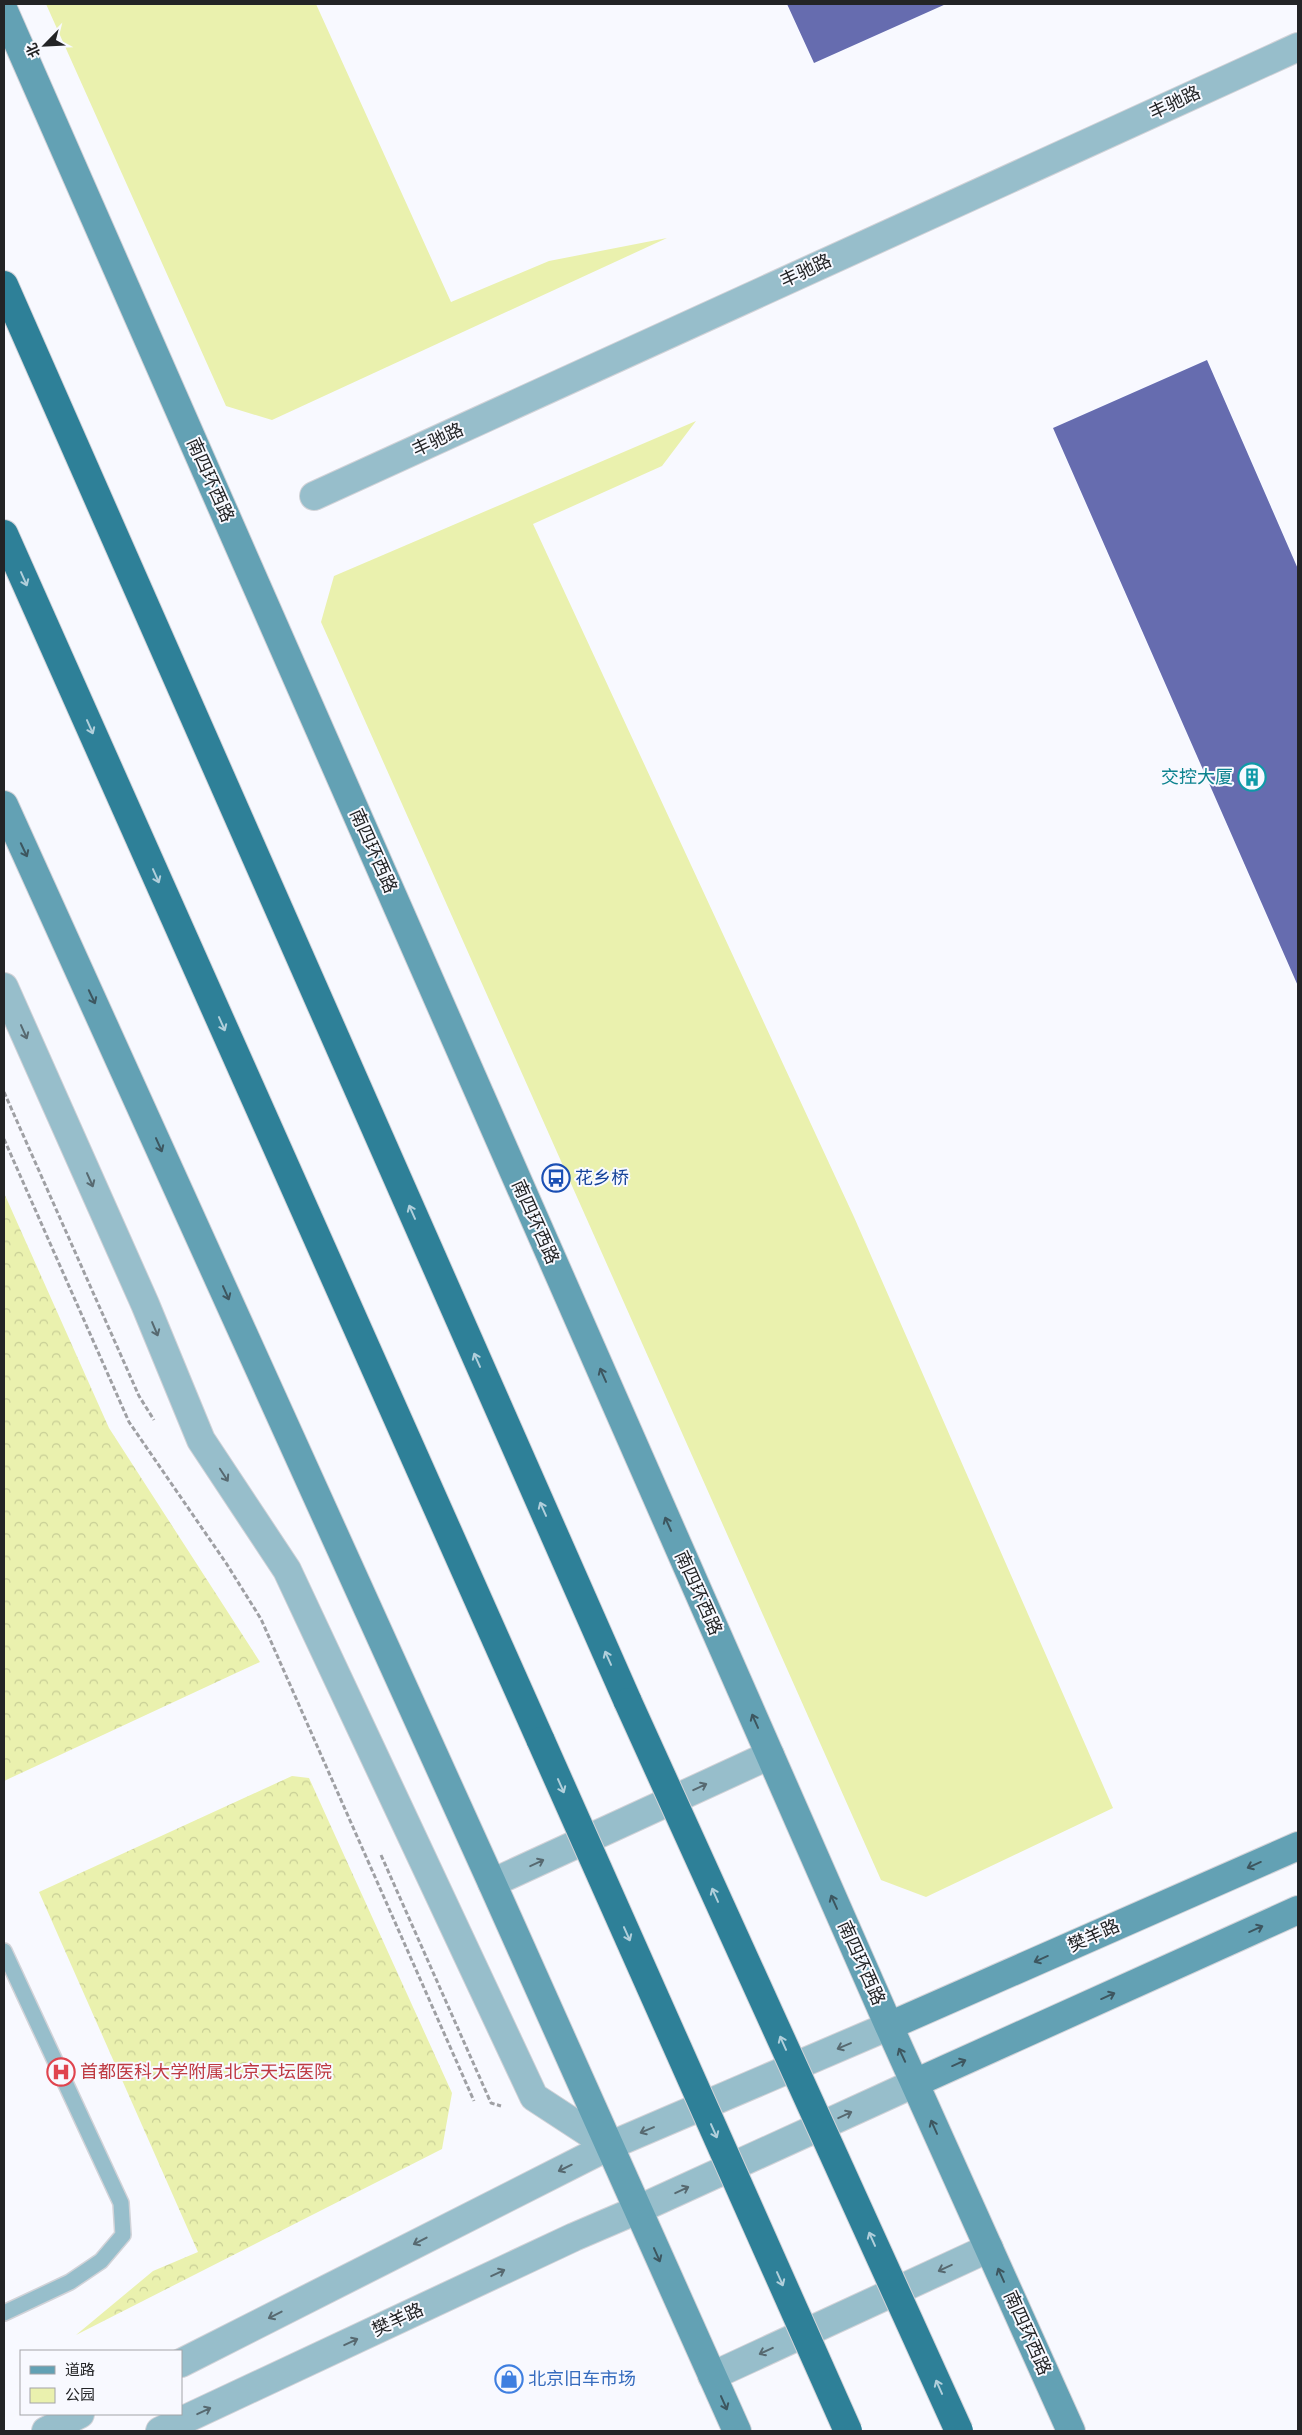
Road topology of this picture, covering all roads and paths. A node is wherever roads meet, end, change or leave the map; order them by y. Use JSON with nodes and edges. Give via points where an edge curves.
{"nodes":[{"id":1,"x":4,"y":11,"type":"edge"},
{"id":2,"x":1298,"y":47,"type":"edge"},
{"id":3,"x":4,"y":285,"type":"edge"},
{"id":4,"x":314,"y":496,"type":"dead end"},
{"id":5,"x":4,"y":534,"type":"edge"},
{"id":6,"x":4,"y":805,"type":"edge"},
{"id":7,"x":4,"y":987,"type":"edge"},
{"id":8,"x":4,"y":1092,"type":"edge"},
{"id":9,"x":4,"y":1139,"type":"edge"},
{"id":10,"x":155,"y":1421,"type":"dead end"},
{"id":11,"x":770,"y":1755,"type":"junction"},
{"id":12,"x":1298,"y":1846,"type":"edge"},
{"id":13,"x":378,"y":1849,"type":"dead end"},
{"id":14,"x":492,"y":1883,"type":"junction"},
{"id":15,"x":1298,"y":1910,"type":"edge"},
{"id":16,"x":4,"y":1951,"type":"edge"},
{"id":17,"x":889,"y":2026,"type":"junction"},
{"id":18,"x":915,"y":2083,"type":"junction"},
{"id":19,"x":474,"y":2101,"type":"dead end"},
{"id":20,"x":510,"y":2109,"type":"dead end"},
{"id":21,"x":609,"y":2146,"type":"junction"},
{"id":22,"x":637,"y":2210,"type":"junction"},
{"id":23,"x":989,"y":2248,"type":"junction"},
{"id":24,"x":4,"y":2313,"type":"edge"},
{"id":25,"x":182,"y":2362,"type":"edge"},
{"id":26,"x":712,"y":2376,"type":"junction"},
{"id":27,"x":78,"y":2415,"type":"edge"},
{"id":28,"x":46,"y":2431,"type":"edge"},
{"id":29,"x":160,"y":2431,"type":"edge"},
{"id":30,"x":737,"y":2431,"type":"edge"},
{"id":31,"x":848,"y":2431,"type":"edge"},
{"id":32,"x":959,"y":2431,"type":"edge"},
{"id":33,"x":1071,"y":2431,"type":"edge"}],
"edges":[{"from":11,"to":1,"type":"main road","name":"南四环西路","one_way":true},
{"from":2,"to":4,"type":"street","name":"丰驰路"},
{"from":32,"to":3,"type":"highway","one_way":true,"bridge":true,"via":[[628,1702]]},
{"from":5,"to":31,"type":"highway","one_way":true,"bridge":true},
{"from":6,"to":14,"type":"main road","one_way":true},
{"from":7,"to":21,"type":"street","one_way":true,"via":[[145,1304],[201,1440],[287,1570],[534,2097]]},
{"from":8,"to":10,"type":"path","via":[[139,1396]]},
{"from":9,"to":19,"type":"path","via":[[129,1422],[261,1620]]},
{"from":14,"to":11,"type":"street","one_way":true},
{"from":17,"to":11,"type":"main road","name":"南四环西路","one_way":true},
{"from":12,"to":17,"type":"main road","name":"樊羊路","one_way":true},
{"from":13,"to":20,"type":"path","via":[[492,2103]]},
{"from":14,"to":21,"type":"main road"},
{"from":18,"to":15,"type":"main road","one_way":true},
{"from":16,"to":24,"type":"lane","via":[[121,2203],[123,2234],[101,2261],[70,2282]]},
{"from":18,"to":17,"type":"main road","name":"南四环西路","one_way":true},
{"from":17,"to":21,"type":"street","one_way":true},
{"from":22,"to":18,"type":"street","name":"樊羊路","one_way":true},
{"from":23,"to":18,"type":"main road","name":"南四环西路","one_way":true},
{"from":21,"to":22,"type":"main road"},
{"from":21,"to":25,"type":"street","one_way":true},
{"from":22,"to":26,"type":"main road","one_way":true},
{"from":29,"to":22,"type":"street","name":"樊羊路","one_way":true},
{"from":23,"to":26,"type":"street","one_way":true},
{"from":33,"to":23,"type":"main road","name":"南四环西路","one_way":true},
{"from":26,"to":30,"type":"main road","one_way":true},
{"from":27,"to":28,"type":"street"}]}
